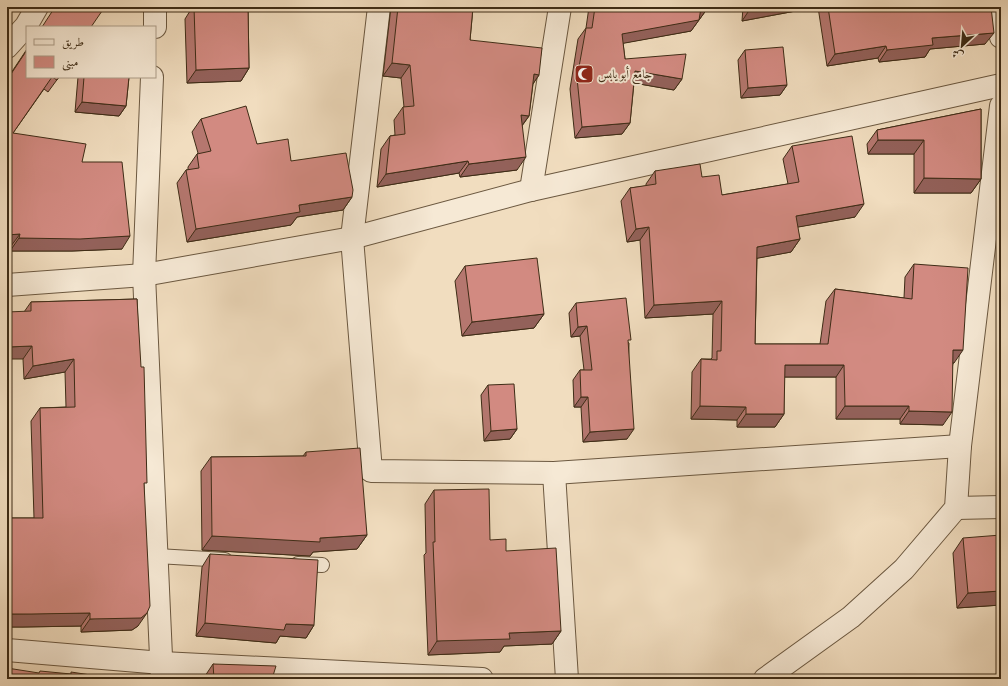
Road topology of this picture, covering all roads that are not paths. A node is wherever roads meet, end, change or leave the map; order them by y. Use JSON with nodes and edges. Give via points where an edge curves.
{"nodes":[{"id":1,"x":37,"y":7,"type":"edge"},
{"id":2,"x":156,"y":7,"type":"edge"},
{"id":3,"x":379,"y":7,"type":"edge"},
{"id":4,"x":560,"y":7,"type":"edge"},
{"id":5,"x":999,"y":7,"type":"edge"},
{"id":6,"x":155,"y":26,"type":"edge"},
{"id":7,"x":1001,"y":37,"type":"edge"},
{"id":8,"x":9,"y":42,"type":"edge"},
{"id":9,"x":152,"y":78,"type":"edge"},
{"id":10,"x":1001,"y":84,"type":"edge"},
{"id":11,"x":1001,"y":106,"type":"edge"},
{"id":12,"x":531,"y":190,"type":"junction"},
{"id":13,"x":352,"y":238,"type":"junction"},
{"id":14,"x":144,"y":275,"type":"junction"},
{"id":15,"x":7,"y":285,"type":"edge"},
{"id":16,"x":960,"y":446,"type":"junction"},
{"id":17,"x":554,"y":473,"type":"junction"},
{"id":18,"x":1001,"y":507,"type":"edge"},
{"id":19,"x":956,"y":508,"type":"junction"},
{"id":20,"x":157,"y":556,"type":"junction"},
{"id":21,"x":236,"y":561,"type":"edge"},
{"id":22,"x":282,"y":563,"type":"edge"},
{"id":23,"x":322,"y":566,"type":"dead end"},
{"id":24,"x":7,"y":650,"type":"edge"},
{"id":25,"x":162,"y":671,"type":"edge"},
{"id":26,"x":482,"y":679,"type":"edge"},
{"id":27,"x":566,"y":679,"type":"edge"},
{"id":28,"x":764,"y":679,"type":"edge"}],
"edges":[{"from":1,"to":8,"type":"street","via":[[26,26]]},
{"from":2,"to":6,"type":"street"},
{"from":3,"to":13,"type":"street"},
{"from":4,"to":12,"type":"street"},
{"from":5,"to":7,"type":"street"},
{"from":9,"to":14,"type":"street"},
{"from":10,"to":12,"type":"street"},
{"from":11,"to":16,"type":"street"},
{"from":12,"to":13,"type":"street"},
{"from":13,"to":14,"type":"street"},
{"from":13,"to":17,"type":"street","via":[[371,471]]},
{"from":14,"to":15,"type":"street"},
{"from":14,"to":20,"type":"street"},
{"from":16,"to":17,"type":"street"},
{"from":16,"to":19,"type":"street"},
{"from":17,"to":27,"type":"street"},
{"from":18,"to":19,"type":"street"},
{"from":19,"to":28,"type":"street","via":[[904,569],[852,617]]},
{"from":20,"to":21,"type":"lane"},
{"from":20,"to":25,"type":"street"},
{"from":22,"to":23,"type":"lane"},
{"from":24,"to":25,"type":"street"},
{"from":25,"to":26,"type":"street"}]}
